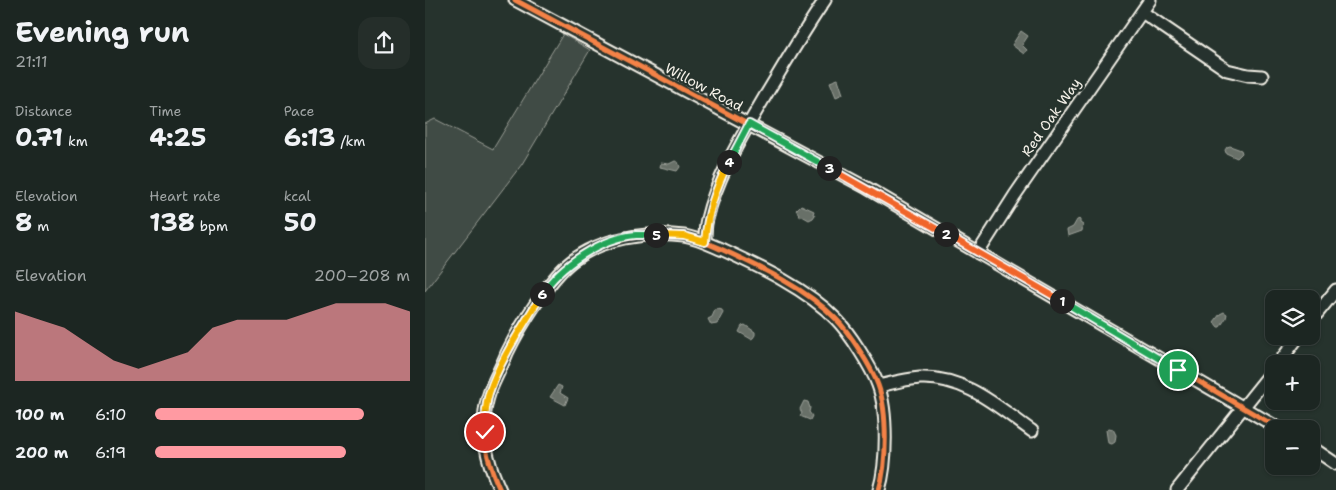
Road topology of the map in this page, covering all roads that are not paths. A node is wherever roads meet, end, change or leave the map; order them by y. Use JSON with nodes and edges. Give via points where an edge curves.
{"nodes":[{"id":1,"x":515,"y":0,"type":"edge"},
{"id":2,"x":825,"y":0,"type":"edge"},
{"id":3,"x":1150,"y":0,"type":"edge"},
{"id":4,"x":1142,"y":12,"type":"junction"},
{"id":5,"x":1262,"y":76,"type":"dead end"},
{"id":6,"x":749,"y":124,"type":"junction"},
{"id":7,"x":705,"y":242,"type":"junction"},
{"id":8,"x":977,"y":252,"type":"junction"},
{"id":9,"x":1336,"y":290,"type":"edge"},
{"id":10,"x":1320,"y":310,"type":"edge"},
{"id":11,"x":1292,"y":345,"type":"edge"},
{"id":12,"x":1284,"y":355,"type":"edge"},
{"id":13,"x":1265,"y":379,"type":"edge"},
{"id":14,"x":879,"y":386,"type":"junction"},
{"id":15,"x":1243,"y":407,"type":"junction"},
{"id":16,"x":1265,"y":420,"type":"edge"},
{"id":17,"x":1032,"y":431,"type":"dead end"},
{"id":18,"x":1320,"y":453,"type":"edge"},
{"id":19,"x":1336,"y":464,"type":"edge"},
{"id":20,"x":500,"y":490,"type":"edge"},
{"id":21,"x":879,"y":490,"type":"edge"},
{"id":22,"x":1177,"y":490,"type":"edge"}],
"edges":[{"from":1,"to":6,"type":"street","name":"Willow Road"},
{"from":2,"to":6,"type":"street"},
{"from":3,"to":4,"type":"street","name":"Red Oak Way"},
{"from":4,"to":5,"type":"street","via":[[1227,70]]},
{"from":4,"to":8,"type":"street","name":"Red Oak Way"},
{"from":6,"to":7,"type":"street","via":[[723,174],[706,220]]},
{"from":6,"to":8,"type":"street","name":"Willow Road"},
{"from":7,"to":14,"type":"street","via":[[786,282],[822,307],[837,320]]},
{"from":7,"to":20,"type":"street","via":[[684,236],[635,235],[602,245],[572,261],[547,287],[511,346],[486,406],[487,454]]},
{"from":8,"to":15,"type":"street","name":"Willow Road"},
{"from":9,"to":10,"type":"street"},
{"from":11,"to":12,"type":"street"},
{"from":13,"to":15,"type":"street"},
{"from":14,"to":17,"type":"street","via":[[922,378],[952,382],[977,392]]},
{"from":14,"to":21,"type":"street","via":[[885,415],[884,466]]},
{"from":15,"to":16,"type":"street","name":"Willow Road"},
{"from":15,"to":22,"type":"street"},
{"from":18,"to":19,"type":"street"}]}
